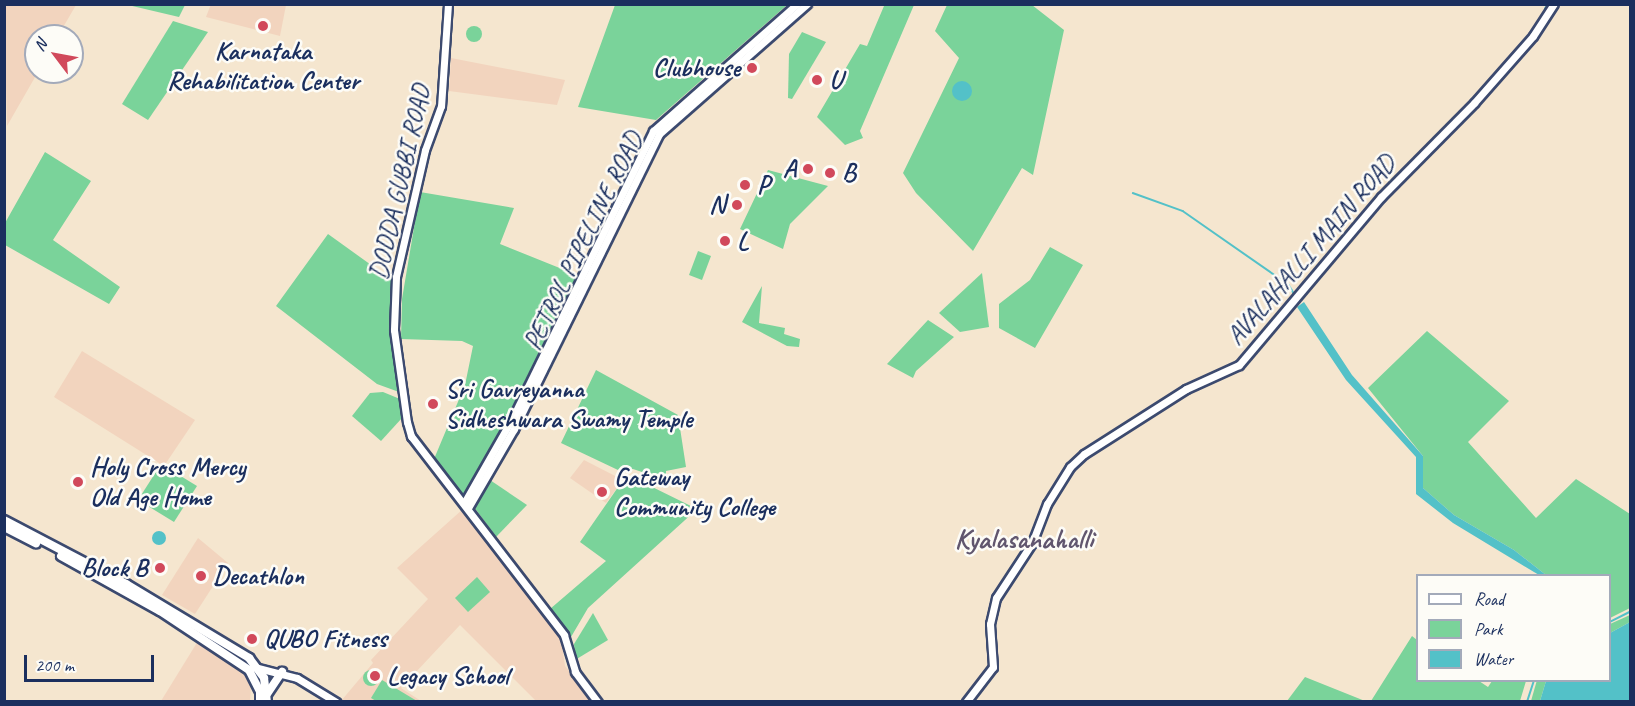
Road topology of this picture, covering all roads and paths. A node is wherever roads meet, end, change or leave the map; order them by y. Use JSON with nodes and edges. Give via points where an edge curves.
{"nodes":[{"id":1,"x":448,"y":4,"type":"edge"},
{"id":2,"x":796,"y":4,"type":"edge"},
{"id":3,"x":807,"y":4,"type":"edge"},
{"id":4,"x":1554,"y":4,"type":"edge"},
{"id":5,"x":554,"y":338,"type":"junction"},
{"id":6,"x":466,"y":505,"type":"junction"},
{"id":7,"x":4,"y":520,"type":"edge"},
{"id":8,"x":4,"y":527,"type":"edge"},
{"id":9,"x":253,"y":668,"type":"junction"},
{"id":10,"x":282,"y":672,"type":"junction"},
{"id":11,"x":267,"y":698,"type":"edge"},
{"id":12,"x":260,"y":702,"type":"edge"},
{"id":13,"x":336,"y":702,"type":"edge"},
{"id":14,"x":598,"y":702,"type":"edge"},
{"id":15,"x":966,"y":702,"type":"edge"}],
"edges":[{"from":1,"to":6,"type":"main road","name":"DODDA GUBBI ROAD","via":[[444,87],[402,243],[394,330],[411,436]]},
{"from":2,"to":5,"type":"main road","name":"PETROL PIPELINE ROAD","via":[[653,131]]},
{"from":3,"to":5,"type":"main road","name":"PETROL PIPELINE ROAD","via":[[659,134]]},
{"from":4,"to":15,"type":"main road","name":"AVALAHALLI MAIN ROAD","via":[[1544,23],[1497,78],[1381,197],[1239,365],[1186,389],[1070,467],[1047,504],[1032,543],[996,598],[990,624],[993,668]]},
{"from":5,"to":6,"type":"main road","name":"PETROL PIPELINE ROAD","via":[[505,447]]},
{"from":6,"to":14,"type":"main road","name":"DODDA GUBBI ROAD","via":[[564,635],[575,672]]},
{"from":7,"to":9,"type":"main road","via":[[206,631]]},
{"from":8,"to":9,"type":"main road","via":[[160,611]]},
{"from":9,"to":10,"type":"main road"},
{"from":9,"to":11,"type":"main road"},
{"from":9,"to":12,"type":"main road"},
{"from":10,"to":11,"type":"main road"},
{"from":10,"to":13,"type":"main road"}]}
